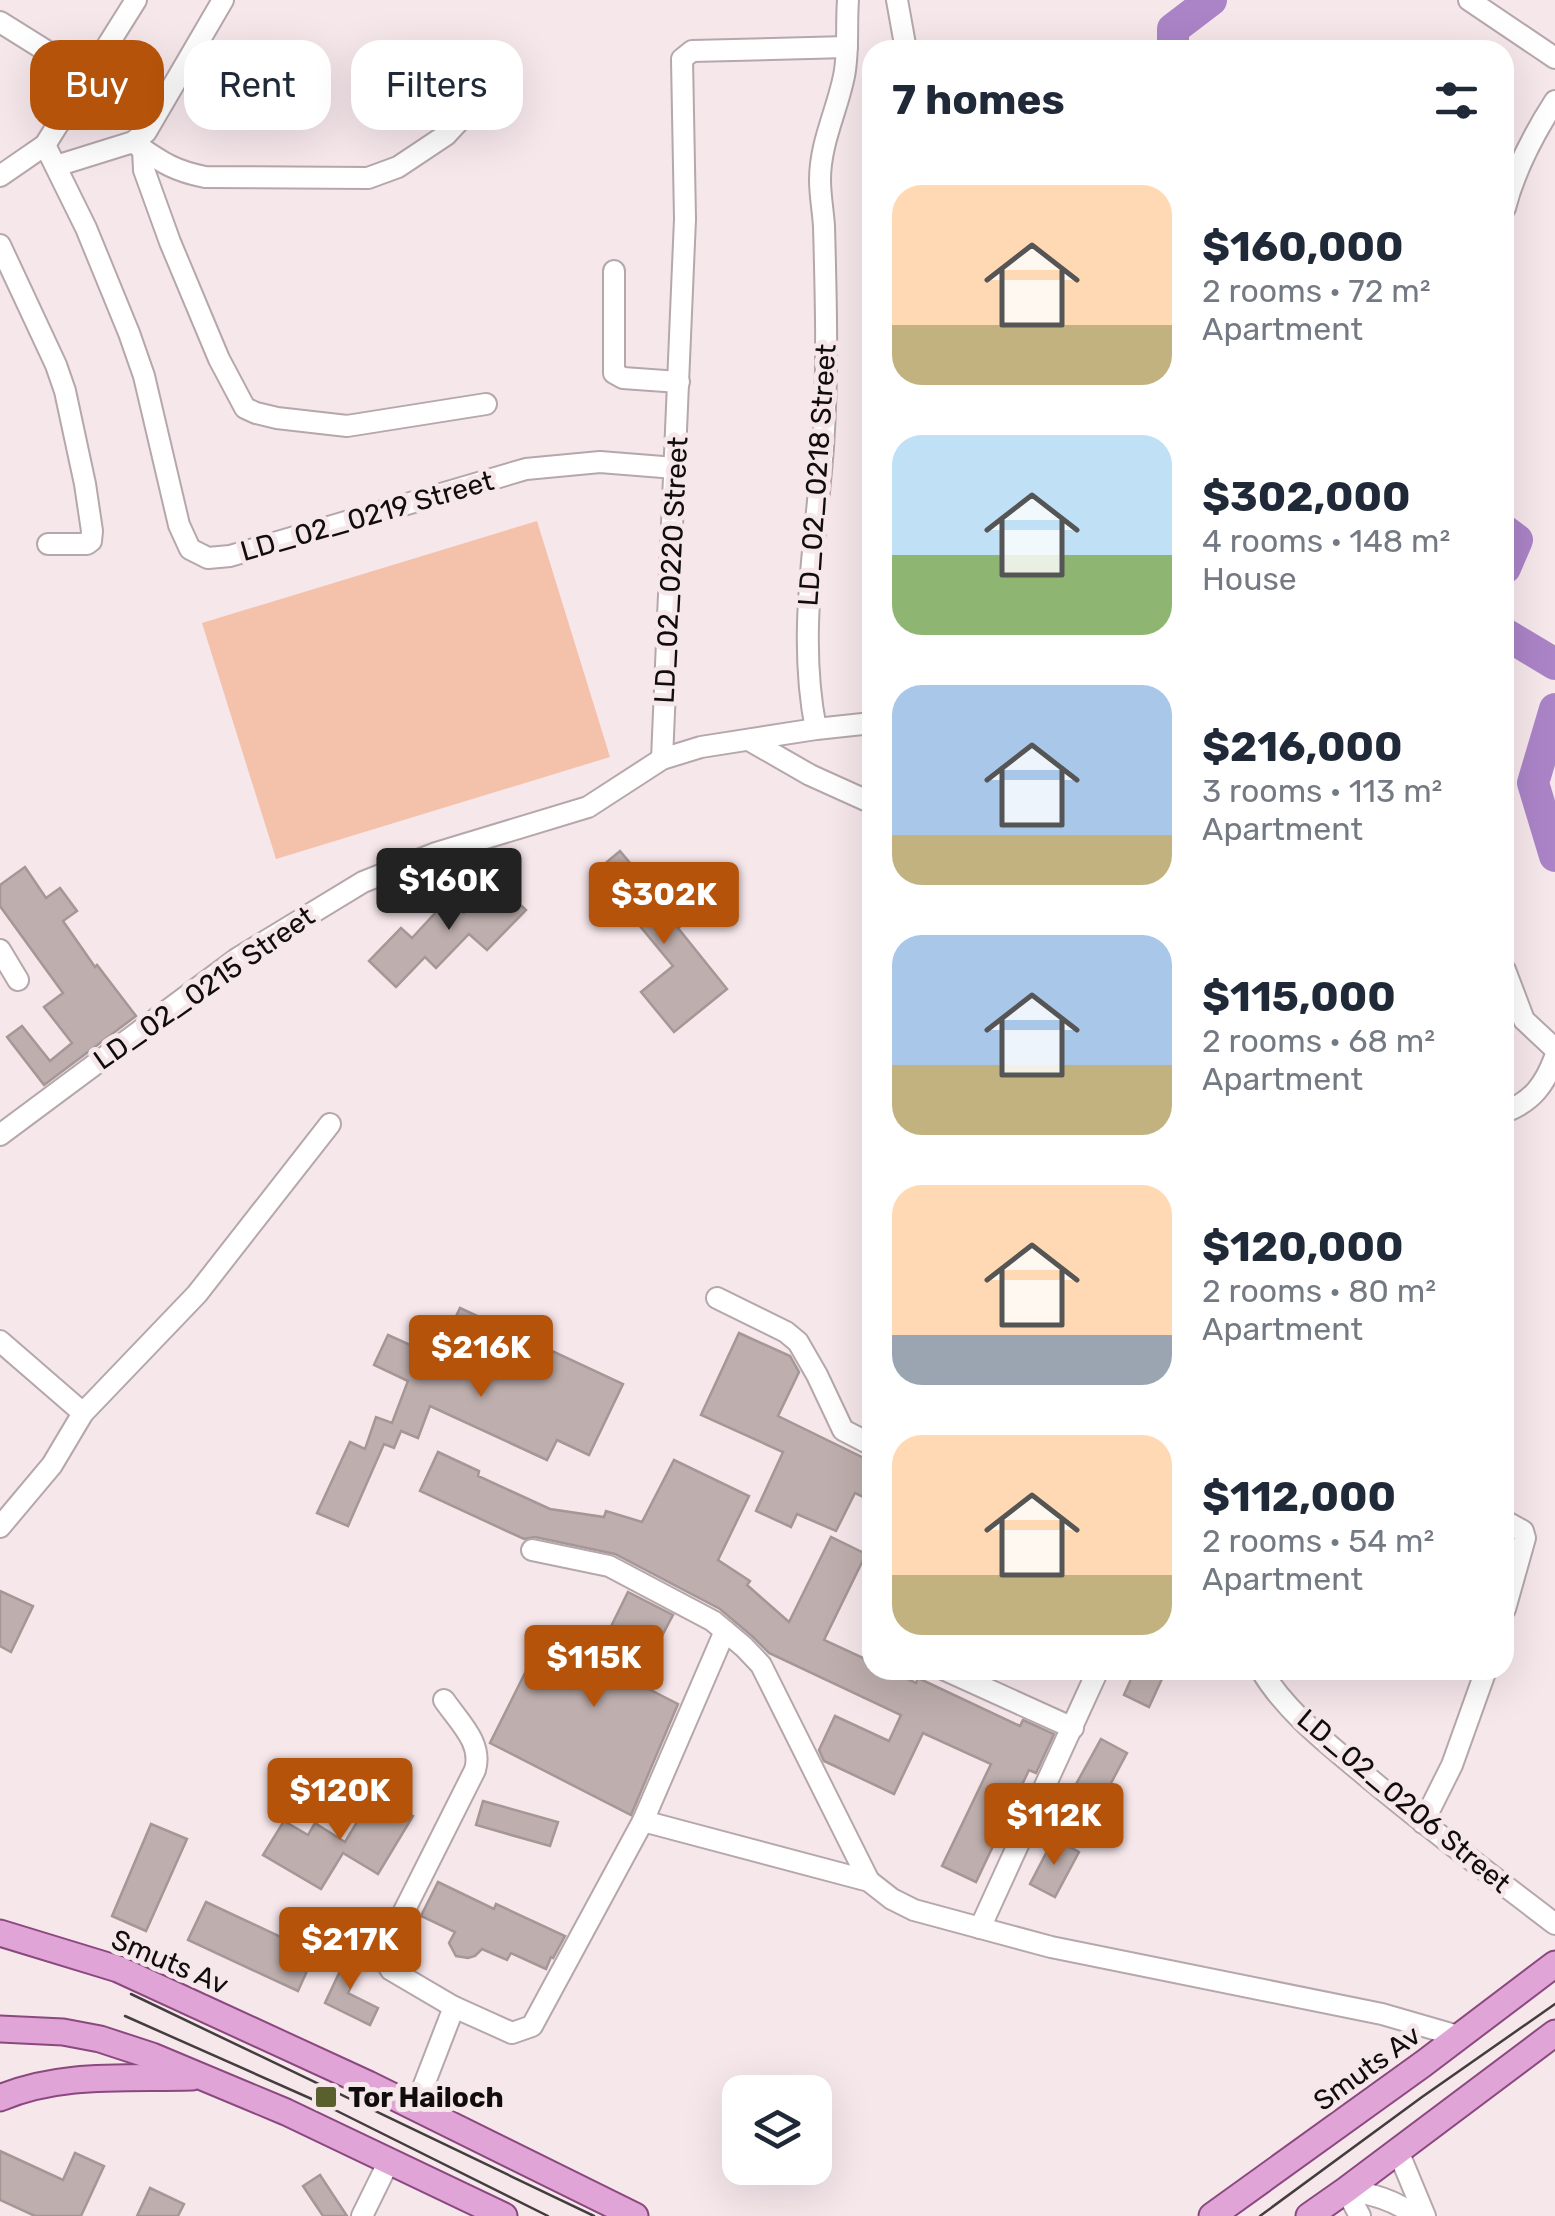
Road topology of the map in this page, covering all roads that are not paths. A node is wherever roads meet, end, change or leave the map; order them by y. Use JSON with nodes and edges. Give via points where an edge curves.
{"nodes":[{"id":1,"x":136,"y":0,"type":"edge"},
{"id":2,"x":224,"y":0,"type":"edge"},
{"id":3,"x":848,"y":0,"type":"edge"},
{"id":4,"x":897,"y":0,"type":"edge"},
{"id":5,"x":1469,"y":0,"type":"edge"},
{"id":6,"x":0,"y":22,"type":"edge"},
{"id":7,"x":111,"y":40,"type":"edge"},
{"id":8,"x":904,"y":40,"type":"edge"},
{"id":9,"x":30,"y":41,"type":"edge"},
{"id":10,"x":847,"y":47,"type":"junction"},
{"id":11,"x":1555,"y":58,"type":"edge"},
{"id":12,"x":1555,"y":101,"type":"edge"},
{"id":13,"x":54,"y":130,"type":"edge"},
{"id":14,"x":450,"y":130,"type":"edge"},
{"id":15,"x":45,"y":145,"type":"junction"},
{"id":16,"x":138,"y":146,"type":"junction"},
{"id":17,"x":56,"y":166,"type":"junction"},
{"id":18,"x":0,"y":176,"type":"edge"},
{"id":19,"x":1514,"y":178,"type":"edge"},
{"id":20,"x":0,"y":244,"type":"edge"},
{"id":21,"x":614,"y":271,"type":"dead end"},
{"id":22,"x":679,"y":382,"type":"junction"},
{"id":23,"x":486,"y":404,"type":"dead end"},
{"id":24,"x":675,"y":468,"type":"junction"},
{"id":25,"x":48,"y":544,"type":"dead end"},
{"id":26,"x":862,"y":725,"type":"edge"},
{"id":27,"x":816,"y":729,"type":"junction"},
{"id":28,"x":749,"y":740,"type":"junction"},
{"id":29,"x":662,"y":759,"type":"junction"},
{"id":30,"x":862,"y":799,"type":"edge"},
{"id":31,"x":0,"y":950,"type":"edge"},
{"id":32,"x":18,"y":980,"type":"dead end"},
{"id":33,"x":1514,"y":994,"type":"edge"},
{"id":34,"x":1555,"y":1049,"type":"edge"},
{"id":35,"x":1555,"y":1057,"type":"edge"},
{"id":36,"x":1514,"y":1108,"type":"edge"},
{"id":37,"x":330,"y":1124,"type":"dead end"},
{"id":38,"x":0,"y":1135,"type":"edge"},
{"id":39,"x":717,"y":1298,"type":"dead end"},
{"id":40,"x":0,"y":1341,"type":"edge"},
{"id":41,"x":83,"y":1413,"type":"junction"},
{"id":42,"x":862,"y":1440,"type":"edge"},
{"id":43,"x":1514,"y":1526,"type":"edge"},
{"id":44,"x":0,"y":1527,"type":"edge"},
{"id":45,"x":532,"y":1550,"type":"dead end"},
{"id":46,"x":1514,"y":1577,"type":"edge"},
{"id":47,"x":725,"y":1631,"type":"junction"},
{"id":48,"x":967,"y":1680,"type":"edge"},
{"id":49,"x":1094,"y":1680,"type":"edge"},
{"id":50,"x":1268,"y":1680,"type":"edge"},
{"id":51,"x":1482,"y":1680,"type":"edge"},
{"id":52,"x":444,"y":1700,"type":"dead end"},
{"id":53,"x":1073,"y":1728,"type":"junction"},
{"id":54,"x":642,"y":1821,"type":"junction"},
{"id":55,"x":1423,"y":1823,"type":"junction"},
{"id":56,"x":869,"y":1881,"type":"junction"},
{"id":57,"x":1555,"y":1924,"type":"edge"},
{"id":58,"x":980,"y":1928,"type":"junction"},
{"id":59,"x":0,"y":1933,"type":"edge"},
{"id":60,"x":1555,"y":1964,"type":"edge"},
{"id":61,"x":454,"y":2006,"type":"junction"},
{"id":62,"x":0,"y":2029,"type":"edge"},
{"id":63,"x":1555,"y":2033,"type":"edge"},
{"id":64,"x":1458,"y":2036,"type":"junction"},
{"id":65,"x":202,"y":2077,"type":"junction"},
{"id":66,"x":0,"y":2098,"type":"edge"},
{"id":67,"x":414,"y":2108,"type":"junction"},
{"id":68,"x":1398,"y":2151,"type":"junction"},
{"id":69,"x":390,"y":2160,"type":"junction"},
{"id":70,"x":1346,"y":2190,"type":"junction"},
{"id":71,"x":362,"y":2216,"type":"edge"},
{"id":72,"x":504,"y":2216,"type":"edge"},
{"id":73,"x":635,"y":2216,"type":"edge"},
{"id":74,"x":1212,"y":2216,"type":"edge"},
{"id":75,"x":1309,"y":2216,"type":"edge"},
{"id":76,"x":1360,"y":2216,"type":"edge"},
{"id":77,"x":1416,"y":2216,"type":"edge"},
{"id":78,"x":1426,"y":2216,"type":"edge"}],
"edges":[{"from":1,"to":7,"type":"street"},
{"from":2,"to":16,"type":"street"},
{"from":3,"to":10,"type":"street","name":"LD_02_0218 Street"},
{"from":4,"to":8,"type":"street"},
{"from":5,"to":11,"type":"street"},
{"from":6,"to":9,"type":"street"},
{"from":10,"to":22,"type":"street","name":"LD_02_0220 Street","via":[[684,56]]},
{"from":10,"to":27,"type":"street","name":"LD_02_0218 Street","via":[[820,180],[823,444],[806,633]]},
{"from":12,"to":19,"type":"street"},
{"from":13,"to":15,"type":"street"},
{"from":14,"to":16,"type":"street","via":[[398,167],[368,178],[205,177],[181,172]]},
{"from":15,"to":17,"type":"street","name":"LD_02_0219 Street"},
{"from":15,"to":18,"type":"street"},
{"from":16,"to":17,"type":"street"},
{"from":16,"to":23,"type":"street","via":[[170,242],[245,408],[346,426]]},
{"from":17,"to":24,"type":"street","name":"LD_02_0219 Street","via":[[144,376],[180,525],[190,549],[208,558],[526,469],[600,462]]},
{"from":20,"to":25,"type":"street","via":[[65,391],[85,484],[91,541]]},
{"from":21,"to":22,"type":"street","via":[[614,373]]},
{"from":22,"to":24,"type":"street","name":"LD_02_0220 Street"},
{"from":24,"to":29,"type":"street","name":"LD_02_0220 Street"},
{"from":26,"to":27,"type":"street","name":"LD_02_0215 Street"},
{"from":27,"to":28,"type":"street","name":"LD_02_0215 Street"},
{"from":28,"to":29,"type":"street","name":"LD_02_0215 Street"},
{"from":28,"to":30,"type":"street"},
{"from":29,"to":38,"type":"street","name":"LD_02_0215 Street","via":[[588,807],[436,852],[362,882],[238,958]]},
{"from":31,"to":32,"type":"street"},
{"from":33,"to":34,"type":"street","via":[[1524,1020]]},
{"from":35,"to":36,"type":"street","via":[[1546,1080]]},
{"from":37,"to":41,"type":"street","via":[[197,1294]]},
{"from":39,"to":42,"type":"street","via":[[798,1342],[843,1430]]},
{"from":40,"to":41,"type":"street"},
{"from":41,"to":44,"type":"street","via":[[52,1465]]},
{"from":43,"to":46,"type":"street","via":[[1525,1538]]},
{"from":45,"to":47,"type":"street","via":[[609,1566]]},
{"from":47,"to":54,"type":"street"},
{"from":47,"to":56,"type":"street","via":[[761,1665]]},
{"from":48,"to":53,"type":"street"},
{"from":49,"to":53,"type":"street"},
{"from":50,"to":55,"type":"street","name":"LD_02_0206 Street","via":[[1318,1735]]},
{"from":51,"to":55,"type":"street"},
{"from":52,"to":61,"type":"street","via":[[478,1759],[386,1947],[386,1960],[391,1970]]},
{"from":53,"to":58,"type":"street"},
{"from":54,"to":56,"type":"street"},
{"from":54,"to":61,"type":"street","via":[[532,2026],[512,2033]]},
{"from":55,"to":57,"type":"street","name":"LD_02_0206 Street"},
{"from":56,"to":58,"type":"street","via":[[914,1910]]},
{"from":58,"to":64,"type":"street"},
{"from":59,"to":67,"type":"main road","name":"Smuts Av","via":[[118,1969]]},
{"from":60,"to":64,"type":"main road","name":"Smuts Av"},
{"from":61,"to":67,"type":"street"},
{"from":62,"to":65,"type":"main road","via":[[100,2039]]},
{"from":63,"to":68,"type":"main road"},
{"from":64,"to":74,"type":"main road","name":"Smuts Av"},
{"from":65,"to":66,"type":"main road","via":[[57,2080]]},
{"from":65,"to":69,"type":"main road"},
{"from":67,"to":73,"type":"main road","name":"Smuts Av"},
{"from":68,"to":70,"type":"main road"},
{"from":68,"to":78,"type":"street"},
{"from":69,"to":71,"type":"street"},
{"from":69,"to":72,"type":"main road"},
{"from":70,"to":75,"type":"main road"},
{"from":70,"to":76,"type":"street"},
{"from":70,"to":77,"type":"street","via":[[1391,2200]]}]}
